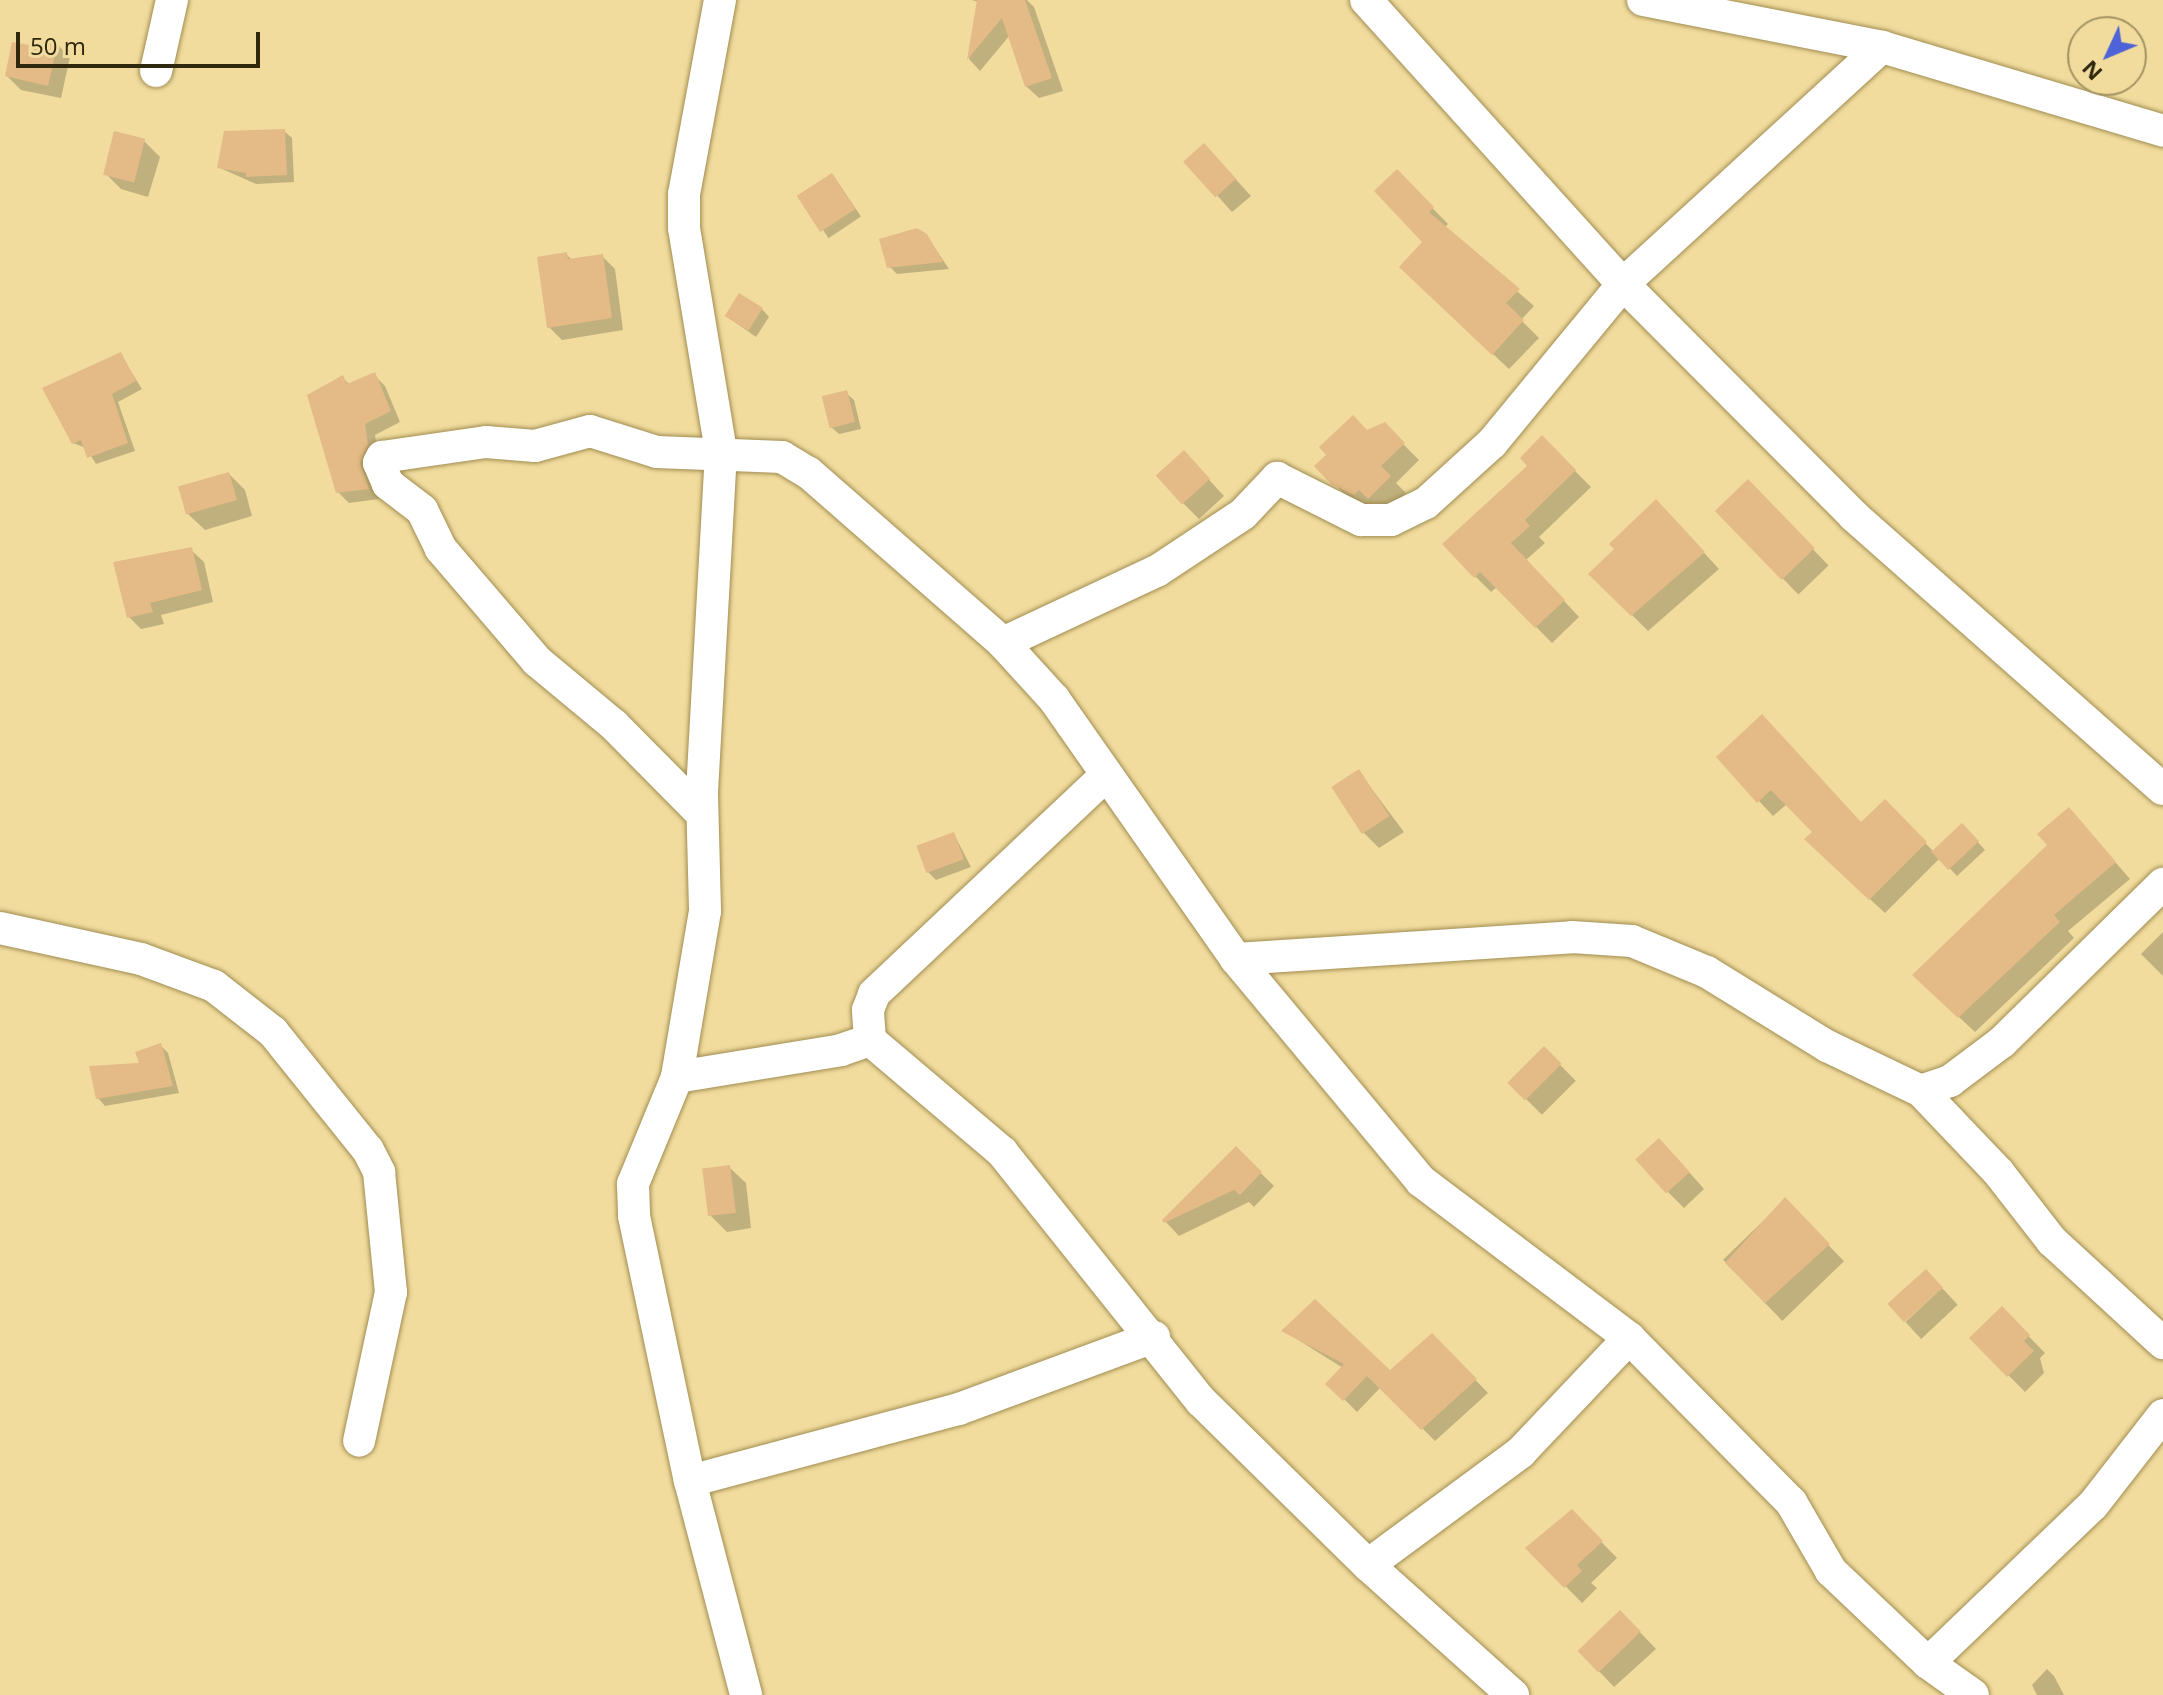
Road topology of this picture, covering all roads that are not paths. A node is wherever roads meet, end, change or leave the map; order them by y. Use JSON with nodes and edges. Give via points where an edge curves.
{"nodes":[{"id":1,"x":172,"y":0,"type":"edge"},
{"id":2,"x":720,"y":0,"type":"edge"},
{"id":3,"x":1366,"y":0,"type":"edge"},
{"id":4,"x":1643,"y":0,"type":"edge"},
{"id":5,"x":1882,"y":47,"type":"junction"},
{"id":6,"x":156,"y":71,"type":"dead end"},
{"id":7,"x":2163,"y":131,"type":"edge"},
{"id":8,"x":1623,"y":284,"type":"junction"},
{"id":9,"x":721,"y":452,"type":"junction"},
{"id":10,"x":1003,"y":643,"type":"junction"},
{"id":11,"x":1105,"y":776,"type":"junction"},
{"id":12,"x":2163,"y":789,"type":"edge"},
{"id":13,"x":702,"y":814,"type":"junction"},
{"id":14,"x":2163,"y":884,"type":"edge"},
{"id":15,"x":0,"y":928,"type":"edge"},
{"id":16,"x":1236,"y":959,"type":"junction"},
{"id":17,"x":870,"y":1040,"type":"junction"},
{"id":18,"x":677,"y":1077,"type":"junction"},
{"id":19,"x":1921,"y":1091,"type":"junction"},
{"id":20,"x":1154,"y":1337,"type":"junction"},
{"id":21,"x":1629,"y":1338,"type":"junction"},
{"id":22,"x":2163,"y":1343,"type":"edge"},
{"id":23,"x":2163,"y":1415,"type":"edge"},
{"id":24,"x":359,"y":1441,"type":"dead end"},
{"id":25,"x":690,"y":1481,"type":"junction"},
{"id":26,"x":1368,"y":1565,"type":"junction"},
{"id":27,"x":1928,"y":1663,"type":"junction"},
{"id":28,"x":746,"y":1695,"type":"edge"},
{"id":29,"x":1513,"y":1695,"type":"edge"},
{"id":30,"x":1973,"y":1695,"type":"edge"}],
"edges":[{"from":1,"to":6,"type":"street"},
{"from":2,"to":9,"type":"street","via":[[684,194],[684,228]]},
{"from":3,"to":8,"type":"street"},
{"from":4,"to":5,"type":"street"},
{"from":5,"to":7,"type":"street"},
{"from":5,"to":8,"type":"street"},
{"from":8,"to":10,"type":"street","via":[[1492,443],[1426,503],[1391,520],[1361,520],[1277,478],[1243,514],[1157,571]]},
{"from":8,"to":12,"type":"street","via":[[1882,543]]},
{"from":9,"to":10,"type":"street","via":[[796,463]]},
{"from":9,"to":13,"type":"street"},
{"from":9,"to":13,"type":"street","via":[[657,452],[590,431],[535,446],[506,442],[429,447],[385,456],[379,463],[388,484],[422,510],[441,549],[537,661],[614,725]]},
{"from":10,"to":11,"type":"street","via":[[1054,699]]},
{"from":11,"to":16,"type":"street"},
{"from":11,"to":17,"type":"street","via":[[874,994],[868,1010]]},
{"from":13,"to":18,"type":"street","via":[[705,911]]},
{"from":14,"to":19,"type":"street","via":[[2002,1042],[1950,1081]]},
{"from":15,"to":24,"type":"street","via":[[141,959],[214,986],[273,1032],[368,1150],[379,1172],[391,1292]]},
{"from":16,"to":19,"type":"street","via":[[1572,937],[1632,941],[1707,972],[1827,1046]]},
{"from":16,"to":21,"type":"street","via":[[1421,1181]]},
{"from":17,"to":18,"type":"street","via":[[841,1050]]},
{"from":17,"to":20,"type":"street","via":[[1002,1152]]},
{"from":18,"to":25,"type":"street","via":[[633,1184],[634,1216]]},
{"from":19,"to":22,"type":"street","via":[[1999,1173],[2052,1241]]},
{"from":20,"to":25,"type":"street","via":[[959,1409]]},
{"from":20,"to":26,"type":"street","via":[[1201,1401]]},
{"from":21,"to":26,"type":"street","via":[[1521,1452]]},
{"from":21,"to":27,"type":"street","via":[[1791,1502],[1831,1571]]},
{"from":23,"to":27,"type":"street","via":[[2093,1505]]},
{"from":25,"to":28,"type":"street"},
{"from":26,"to":29,"type":"street"},
{"from":27,"to":30,"type":"street"}]}
